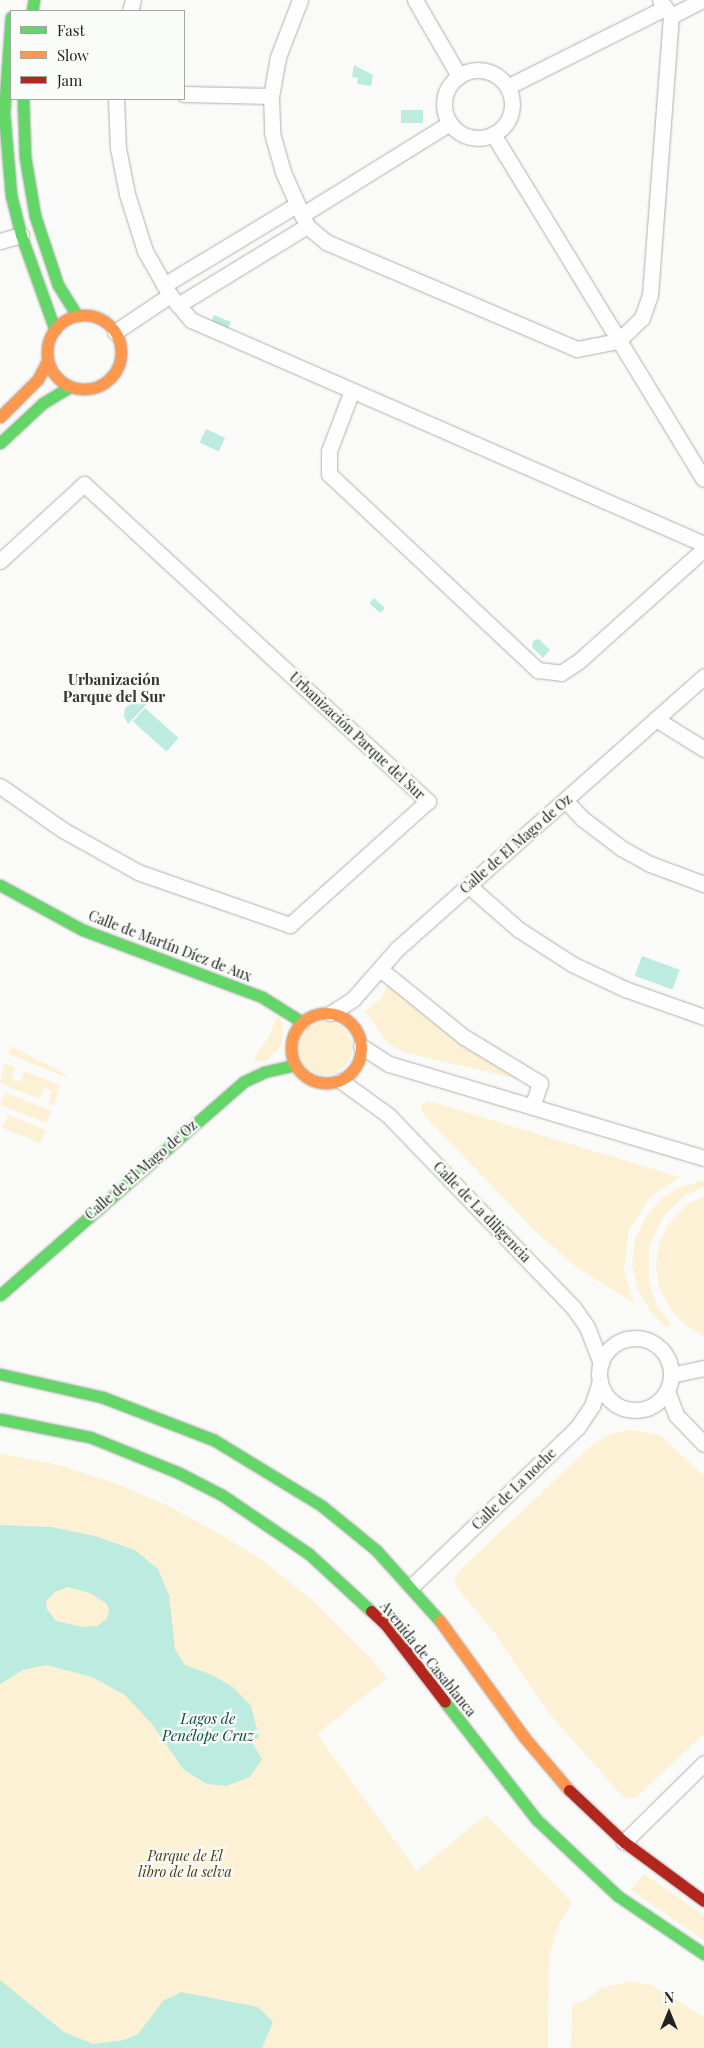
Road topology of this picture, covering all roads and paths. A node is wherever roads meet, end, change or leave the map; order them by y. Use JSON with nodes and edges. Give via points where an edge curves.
{"nodes":[{"id":1,"x":300,"y":0,"type":"edge"},
{"id":2,"x":415,"y":0,"type":"edge"},
{"id":3,"x":702,"y":0,"type":"edge"},
{"id":4,"x":666,"y":8,"type":"edge"},
{"id":5,"x":10,"y":27,"type":"edge"},
{"id":6,"x":5,"y":68,"type":"edge"},
{"id":7,"x":459,"y":76,"type":"junction"},
{"id":8,"x":507,"y":88,"type":"junction"},
{"id":9,"x":185,"y":94,"type":"edge"},
{"id":10,"x":271,"y":96,"type":"junction"},
{"id":11,"x":22,"y":100,"type":"edge"},
{"id":12,"x":23,"y":100,"type":"edge"},
{"id":13,"x":116,"y":100,"type":"edge"},
{"id":14,"x":2,"y":113,"type":"edge"},
{"id":15,"x":450,"y":123,"type":"junction"},
{"id":16,"x":493,"y":134,"type":"junction"},
{"id":17,"x":302,"y":215,"type":"junction"},
{"id":18,"x":21,"y":235,"type":"junction"},
{"id":19,"x":0,"y":241,"type":"edge"},
{"id":20,"x":171,"y":295,"type":"junction"},
{"id":21,"x":77,"y":316,"type":"junction"},
{"id":22,"x":55,"y":330,"type":"junction"},
{"id":23,"x":115,"y":332,"type":"junction"},
{"id":24,"x":618,"y":341,"type":"junction"},
{"id":25,"x":48,"y":359,"type":"junction"},
{"id":26,"x":70,"y":386,"type":"junction"},
{"id":27,"x":352,"y":392,"type":"junction"},
{"id":28,"x":0,"y":417,"type":"edge"},
{"id":29,"x":0,"y":443,"type":"edge"},
{"id":30,"x":704,"y":479,"type":"edge"},
{"id":31,"x":704,"y":544,"type":"edge"},
{"id":32,"x":704,"y":549,"type":"edge"},
{"id":33,"x":0,"y":561,"type":"edge"},
{"id":34,"x":704,"y":676,"type":"edge"},
{"id":35,"x":656,"y":719,"type":"junction"},
{"id":36,"x":704,"y":749,"type":"edge"},
{"id":37,"x":0,"y":786,"type":"edge"},
{"id":38,"x":566,"y":801,"type":"junction"},
{"id":39,"x":704,"y":884,"type":"edge"},
{"id":40,"x":0,"y":885,"type":"edge"},
{"id":41,"x":469,"y":886,"type":"junction"},
{"id":42,"x":380,"y":968,"type":"junction"},
{"id":43,"x":331,"y":1013,"type":"junction"},
{"id":44,"x":704,"y":1018,"type":"edge"},
{"id":45,"x":302,"y":1022,"type":"junction"},
{"id":46,"x":361,"y":1046,"type":"junction"},
{"id":47,"x":294,"y":1065,"type":"junction"},
{"id":48,"x":341,"y":1081,"type":"junction"},
{"id":49,"x":533,"y":1105,"type":"junction"},
{"id":50,"x":704,"y":1158,"type":"edge"},
{"id":51,"x":0,"y":1294,"type":"edge"},
{"id":52,"x":600,"y":1363,"type":"junction"},
{"id":53,"x":704,"y":1368,"type":"edge"},
{"id":54,"x":0,"y":1372,"type":"edge"},
{"id":55,"x":671,"y":1375,"type":"junction"},
{"id":56,"x":600,"y":1381,"type":"junction"},
{"id":57,"x":667,"y":1391,"type":"junction"},
{"id":58,"x":0,"y":1419,"type":"edge"},
{"id":59,"x":704,"y":1444,"type":"edge"},
{"id":60,"x":412,"y":1586,"type":"junction"},
{"id":61,"x":704,"y":1763,"type":"edge"},
{"id":62,"x":624,"y":1842,"type":"junction"},
{"id":63,"x":704,"y":1901,"type":"edge"},
{"id":64,"x":704,"y":1954,"type":"edge"}],
"edges":[{"from":1,"to":10,"type":"street","via":[[278,57]]},
{"from":2,"to":7,"type":"street"},
{"from":3,"to":4,"type":"street"},
{"from":4,"to":8,"type":"street"},
{"from":4,"to":24,"type":"street","via":[[650,295],[642,318]]},
{"from":5,"to":6,"type":"street"},
{"from":6,"to":14,"type":"street"},
{"from":7,"to":8,"type":"street","via":[[469,71],[491,73]]},
{"from":7,"to":15,"type":"street","via":[[446,92],[445,113]]},
{"from":8,"to":16,"type":"street","via":[[511,98],[508,119]]},
{"from":9,"to":10,"type":"street"},
{"from":10,"to":17,"type":"street","via":[[272,132]]},
{"from":11,"to":14,"type":"street"},
{"from":12,"to":21,"type":"street","via":[[25,157],[35,216],[58,285]]},
{"from":13,"to":20,"type":"street","via":[[118,148],[127,194],[145,251]]},
{"from":14,"to":18,"type":"street","via":[[11,195]]},
{"from":15,"to":16,"type":"street","via":[[464,135]]},
{"from":15,"to":17,"type":"street"},
{"from":16,"to":24,"type":"street"},
{"from":17,"to":20,"type":"street"},
{"from":17,"to":20,"type":"street"},
{"from":17,"to":24,"type":"street","via":[[326,242],[560,344],[577,349]]},
{"from":18,"to":19,"type":"street"},
{"from":18,"to":22,"type":"street"},
{"from":20,"to":23,"type":"street"},
{"from":20,"to":27,"type":"street","via":[[191,320]]},
{"from":21,"to":22,"type":"street"},
{"from":21,"to":23,"type":"street","via":[[101,320]]},
{"from":22,"to":25,"type":"street","via":[[49,341]]},
{"from":23,"to":26,"type":"street","via":[[121,354],[113,376],[93,388]]},
{"from":24,"to":30,"type":"street"},
{"from":25,"to":26,"type":"street","via":[[56,376]]},
{"from":25,"to":28,"type":"street","via":[[38,379]]},
{"from":26,"to":29,"type":"street","via":[[43,403]]},
{"from":27,"to":31,"type":"street"},
{"from":27,"to":32,"type":"street","via":[[329,451],[329,474],[538,670],[561,673],[579,662]]},
{"from":33,"to":37,"type":"street","name":"Urbanización Parque del Sur","via":[[84,484],[428,801],[290,926],[138,872],[63,830]]},
{"from":34,"to":35,"type":"street","name":"Calle de El Mago de Oz"},
{"from":35,"to":36,"type":"street"},
{"from":35,"to":38,"type":"street","name":"Calle de El Mago de Oz"},
{"from":38,"to":39,"type":"street","via":[[583,819],[622,848],[650,864]]},
{"from":38,"to":41,"type":"street","name":"Calle de El Mago de Oz"},
{"from":40,"to":45,"type":"street","name":"Calle de Martín Díez de Aux","via":[[83,930],[262,997]]},
{"from":41,"to":42,"type":"street","name":"Calle de El Mago de Oz"},
{"from":41,"to":44,"type":"street","via":[[518,929],[572,964],[625,990]]},
{"from":42,"to":43,"type":"street","name":"Calle de El Mago de Oz","via":[[353,999]]},
{"from":42,"to":49,"type":"street","via":[[464,1037],[540,1083]]},
{"from":43,"to":45,"type":"street","via":[[313,1015]]},
{"from":43,"to":46,"type":"street","via":[[352,1025]]},
{"from":45,"to":47,"type":"street","via":[[291,1039],[290,1055]]},
{"from":46,"to":48,"type":"street","via":[[357,1064]]},
{"from":46,"to":49,"type":"street","via":[[389,1064]]},
{"from":47,"to":48,"type":"street","via":[[313,1081]]},
{"from":47,"to":51,"type":"street","name":"Calle de El Mago de Oz","via":[[264,1072],[243,1082]]},
{"from":48,"to":52,"type":"street","name":"Calle de La diligencia","via":[[388,1115],[565,1299],[587,1327]]},
{"from":49,"to":50,"type":"street"},
{"from":52,"to":55,"type":"street","via":[[616,1343],[640,1338],[662,1350],[669,1362]]},
{"from":52,"to":56,"type":"street"},
{"from":53,"to":55,"type":"street"},
{"from":54,"to":60,"type":"street","via":[[102,1397],[214,1440],[322,1506],[376,1550]]},
{"from":55,"to":57,"type":"street"},
{"from":56,"to":57,"type":"street","via":[[606,1395],[625,1408],[648,1407]]},
{"from":56,"to":60,"type":"street","name":"Calle de La noche","via":[[592,1406],[577,1428]]},
{"from":57,"to":59,"type":"street","via":[[676,1415]]},
{"from":58,"to":64,"type":"street","name":"Avenida de Casablanca","via":[[90,1438],[171,1469],[222,1495],[309,1554],[385,1624],[537,1820],[618,1896]]},
{"from":60,"to":62,"type":"street","via":[[461,1645],[524,1737]]},
{"from":61,"to":62,"type":"street"},
{"from":62,"to":63,"type":"street"}]}
